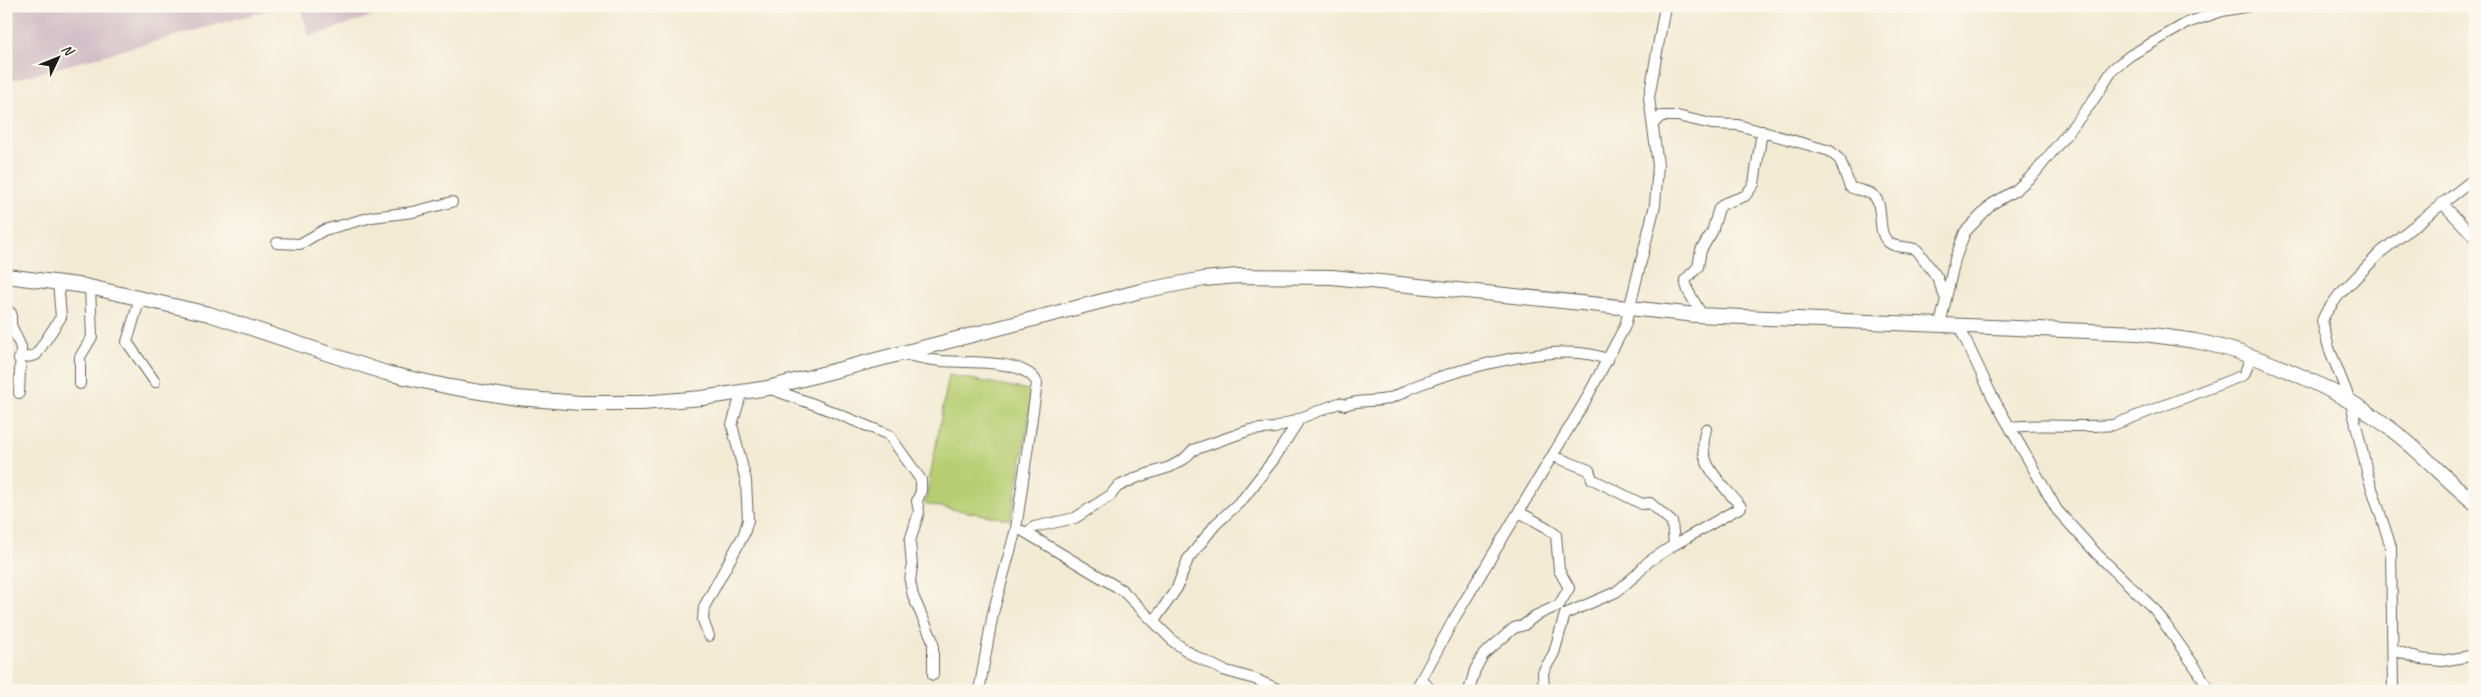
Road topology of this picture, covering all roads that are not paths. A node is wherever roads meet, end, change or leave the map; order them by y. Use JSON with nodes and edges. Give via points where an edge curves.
{"nodes":[{"id":1,"x":1665,"y":6,"type":"edge"},
{"id":2,"x":2250,"y":6,"type":"edge"},
{"id":3,"x":1653,"y":124,"type":"junction"},
{"id":4,"x":1762,"y":131,"type":"junction"},
{"id":5,"x":2475,"y":178,"type":"edge"},
{"id":6,"x":452,"y":202,"type":"dead end"},
{"id":7,"x":2442,"y":203,"type":"junction"},
{"id":8,"x":2475,"y":238,"type":"edge"},
{"id":9,"x":276,"y":243,"type":"dead end"},
{"id":10,"x":6,"y":276,"type":"edge"},
{"id":11,"x":58,"y":282,"type":"junction"},
{"id":12,"x":90,"y":287,"type":"junction"},
{"id":13,"x":1945,"y":297,"type":"junction"},
{"id":14,"x":140,"y":298,"type":"junction"},
{"id":15,"x":1630,"y":308,"type":"junction"},
{"id":16,"x":6,"y":310,"type":"edge"},
{"id":17,"x":1702,"y":315,"type":"junction"},
{"id":18,"x":1940,"y":325,"type":"junction"},
{"id":19,"x":1958,"y":326,"type":"junction"},
{"id":20,"x":901,"y":354,"type":"junction"},
{"id":21,"x":2251,"y":357,"type":"junction"},
{"id":22,"x":19,"y":359,"type":"junction"},
{"id":23,"x":1608,"y":360,"type":"junction"},
{"id":24,"x":155,"y":382,"type":"dead end"},
{"id":25,"x":80,"y":384,"type":"dead end"},
{"id":26,"x":768,"y":388,"type":"junction"},
{"id":27,"x":742,"y":392,"type":"junction"},
{"id":28,"x":19,"y":393,"type":"dead end"},
{"id":29,"x":2352,"y":403,"type":"junction"},
{"id":30,"x":1299,"y":420,"type":"junction"},
{"id":31,"x":2010,"y":427,"type":"junction"},
{"id":32,"x":1706,"y":429,"type":"dead end"},
{"id":33,"x":1553,"y":456,"type":"junction"},
{"id":34,"x":2475,"y":503,"type":"edge"},
{"id":35,"x":1519,"y":512,"type":"junction"},
{"id":36,"x":1016,"y":529,"type":"junction"},
{"id":37,"x":1028,"y":533,"type":"junction"},
{"id":38,"x":1674,"y":545,"type":"junction"},
{"id":39,"x":1154,"y":621,"type":"junction"},
{"id":40,"x":710,"y":636,"type":"dead end"},
{"id":41,"x":2394,"y":650,"type":"junction"},
{"id":42,"x":2475,"y":655,"type":"edge"},
{"id":43,"x":933,"y":676,"type":"dead end"},
{"id":44,"x":1421,"y":679,"type":"junction"},
{"id":45,"x":978,"y":691,"type":"edge"},
{"id":46,"x":1282,"y":691,"type":"edge"},
{"id":47,"x":1415,"y":691,"type":"edge"},
{"id":48,"x":1432,"y":691,"type":"edge"},
{"id":49,"x":1469,"y":691,"type":"edge"},
{"id":50,"x":1544,"y":691,"type":"edge"},
{"id":51,"x":2210,"y":691,"type":"edge"},
{"id":52,"x":2393,"y":691,"type":"edge"}],
"edges":[{"from":1,"to":3,"type":"street","via":[[1650,86],[1649,107]]},
{"from":2,"to":13,"type":"street","via":[[2187,23],[2114,68],[2090,105],[2035,173],[2016,190],[1992,204],[1965,232]]},
{"from":3,"to":4,"type":"street","via":[[1661,116],[1677,116]]},
{"from":3,"to":15,"type":"street","via":[[1658,165],[1655,204]]},
{"from":4,"to":13,"type":"street","via":[[1822,147],[1835,154],[1850,187],[1872,194],[1877,200],[1886,239],[1890,244],[1917,250],[1937,277]]},
{"from":4,"to":17,"type":"street","via":[[1754,184],[1745,196],[1719,208],[1712,232],[1701,250],[1698,268],[1685,280]]},
{"from":5,"to":7,"type":"street"},
{"from":6,"to":9,"type":"street","via":[[324,230],[300,244]]},
{"from":7,"to":8,"type":"street"},
{"from":7,"to":29,"type":"street","via":[[2381,252],[2325,314],[2322,322],[2324,331]]},
{"from":10,"to":11,"type":"main road"},
{"from":11,"to":12,"type":"main road"},
{"from":11,"to":22,"type":"street","via":[[61,317],[36,355]]},
{"from":12,"to":14,"type":"main road"},
{"from":12,"to":25,"type":"street","via":[[92,337],[80,357]]},
{"from":13,"to":18,"type":"street"},
{"from":14,"to":24,"type":"street","via":[[127,342]]},
{"from":14,"to":27,"type":"main road","via":[[232,321],[386,373],[517,398],[642,403]]},
{"from":15,"to":17,"type":"main road"},
{"from":15,"to":20,"type":"main road","via":[[1332,277],[1237,276],[1141,291]]},
{"from":15,"to":23,"type":"street"},
{"from":16,"to":22,"type":"street","via":[[10,313],[11,325],[21,347]]},
{"from":17,"to":18,"type":"main road"},
{"from":18,"to":19,"type":"main road"},
{"from":19,"to":21,"type":"main road","via":[[2138,333],[2196,341]]},
{"from":19,"to":31,"type":"street"},
{"from":20,"to":26,"type":"main road"},
{"from":20,"to":36,"type":"street","via":[[940,361],[1000,364],[1022,370],[1035,378],[1037,393]]},
{"from":21,"to":29,"type":"main road"},
{"from":21,"to":31,"type":"street","via":[[2244,375],[2113,425],[2031,424]]},
{"from":22,"to":28,"type":"street"},
{"from":23,"to":30,"type":"street","via":[[1574,353],[1526,356],[1419,384],[1390,398],[1345,405],[1338,403]]},
{"from":23,"to":33,"type":"street"},
{"from":26,"to":27,"type":"main road"},
{"from":26,"to":43,"type":"street","via":[[888,435],[921,480],[917,501],[919,512],[910,541],[910,581],[913,596],[933,641]]},
{"from":27,"to":40,"type":"street","via":[[732,425],[746,481],[748,520],[744,534],[704,608],[703,620]]},
{"from":29,"to":34,"type":"main road","via":[[2424,455]]},
{"from":29,"to":41,"type":"street","via":[[2368,476],[2391,547]]},
{"from":30,"to":37,"type":"street","via":[[1275,428],[1250,430],[1193,450],[1170,467],[1117,487],[1111,495],[1075,518],[1034,527]]},
{"from":30,"to":39,"type":"street","via":[[1243,498],[1216,524],[1188,559],[1177,588]]},
{"from":31,"to":51,"type":"street","via":[[2057,510],[2155,610]]},
{"from":32,"to":38,"type":"street","via":[[1702,442],[1704,459],[1741,507]]},
{"from":33,"to":35,"type":"street"},
{"from":33,"to":38,"type":"street","via":[[1589,470],[1592,479],[1642,504],[1650,503],[1672,522]]},
{"from":35,"to":44,"type":"street"},
{"from":35,"to":49,"type":"street","via":[[1556,535],[1560,570],[1570,588],[1559,605],[1514,628],[1483,655]]},
{"from":36,"to":37,"type":"street"},
{"from":36,"to":45,"type":"street","via":[[995,605]]},
{"from":37,"to":39,"type":"street","via":[[1122,590]]},
{"from":38,"to":50,"type":"street","via":[[1648,562],[1616,592],[1565,614],[1554,653],[1544,672]]},
{"from":39,"to":46,"type":"street","via":[[1174,642],[1193,655],[1223,670]]},
{"from":41,"to":42,"type":"street","via":[[2420,659],[2442,661]]},
{"from":41,"to":52,"type":"street"},
{"from":44,"to":47,"type":"street"},
{"from":44,"to":48,"type":"street"}]}
